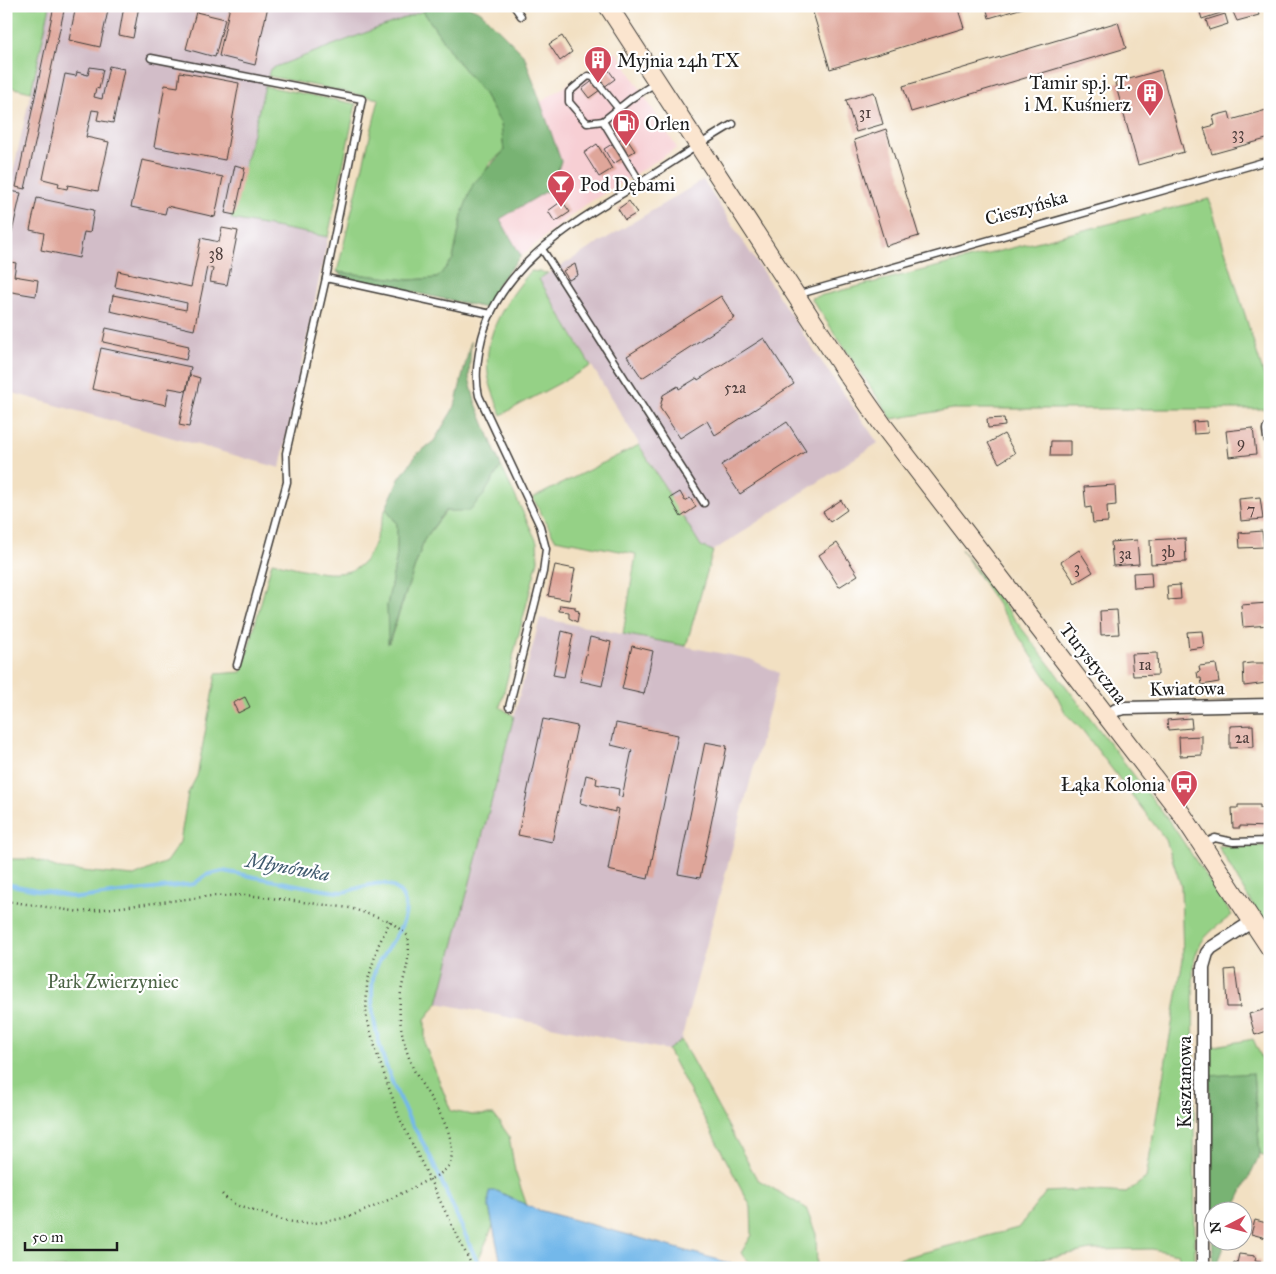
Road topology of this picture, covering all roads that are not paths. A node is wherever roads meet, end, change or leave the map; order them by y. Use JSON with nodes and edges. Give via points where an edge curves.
{"nodes":[{"id":1,"x":514,"y":6,"type":"edge"},
{"id":2,"x":608,"y":6,"type":"edge"},
{"id":3,"x":521,"y":16,"type":"dead end"},
{"id":4,"x":151,"y":58,"type":"dead end"},
{"id":5,"x":657,"y":82,"type":"junction"},
{"id":6,"x":618,"y":108,"type":"junction"},
{"id":7,"x":603,"y":121,"type":"junction"},
{"id":8,"x":733,"y":124,"type":"dead end"},
{"id":9,"x":698,"y":146,"type":"junction"},
{"id":10,"x":1270,"y":160,"type":"edge"},
{"id":11,"x":640,"y":182,"type":"junction"},
{"id":12,"x":542,"y":249,"type":"junction"},
{"id":13,"x":326,"y":278,"type":"junction"},
{"id":14,"x":795,"y":296,"type":"junction"},
{"id":15,"x":491,"y":314,"type":"junction"},
{"id":16,"x":1269,"y":430,"type":"edge"},
{"id":17,"x":1270,"y":438,"type":"edge"},
{"id":18,"x":704,"y":503,"type":"dead end"},
{"id":19,"x":236,"y":664,"type":"dead end"},
{"id":20,"x":1270,"y":705,"type":"edge"},
{"id":21,"x":509,"y":707,"type":"dead end"},
{"id":22,"x":1108,"y":716,"type":"junction"},
{"id":23,"x":1270,"y":841,"type":"edge"},
{"id":24,"x":1204,"y":844,"type":"junction"},
{"id":25,"x":1253,"y":921,"type":"junction"},
{"id":26,"x":1270,"y":948,"type":"edge"},
{"id":27,"x":1203,"y":1268,"type":"edge"}],
"edges":[{"from":1,"to":3,"type":"lane"},
{"from":2,"to":5,"type":"main road"},
{"from":4,"to":13,"type":"lane","via":[[362,99]]},
{"from":5,"to":6,"type":"lane"},
{"from":5,"to":9,"type":"main road"},
{"from":6,"to":7,"type":"lane"},
{"from":6,"to":7,"type":"lane","via":[[593,77],[588,76],[569,92],[569,102],[588,123]]},
{"from":7,"to":11,"type":"lane"},
{"from":8,"to":9,"type":"lane"},
{"from":9,"to":11,"type":"lane"},
{"from":9,"to":14,"type":"main road"},
{"from":10,"to":14,"type":"lane","name":"Cieszyńska"},
{"from":11,"to":12,"type":"lane","via":[[576,221]]},
{"from":12,"to":15,"type":"lane","via":[[508,284]]},
{"from":12,"to":18,"type":"lane"},
{"from":13,"to":15,"type":"lane"},
{"from":13,"to":19,"type":"lane","via":[[286,453],[287,482]]},
{"from":14,"to":22,"type":"main road","name":"Turystyczna","via":[[874,412]]},
{"from":15,"to":21,"type":"lane","via":[[482,335],[476,375],[479,396],[540,526],[546,549]]},
{"from":16,"to":17,"type":"street"},
{"from":20,"to":22,"type":"street","name":"Kwiatowa","via":[[1125,708]]},
{"from":22,"to":24,"type":"main road","name":"Turystyczna"},
{"from":23,"to":24,"type":"lane","via":[[1233,842],[1215,838]]},
{"from":24,"to":25,"type":"main road","name":"Turystyczna"},
{"from":25,"to":26,"type":"main road","name":"Turystyczna"},
{"from":25,"to":27,"type":"street","name":"Kasztanowa","via":[[1212,948],[1203,967]]}]}
